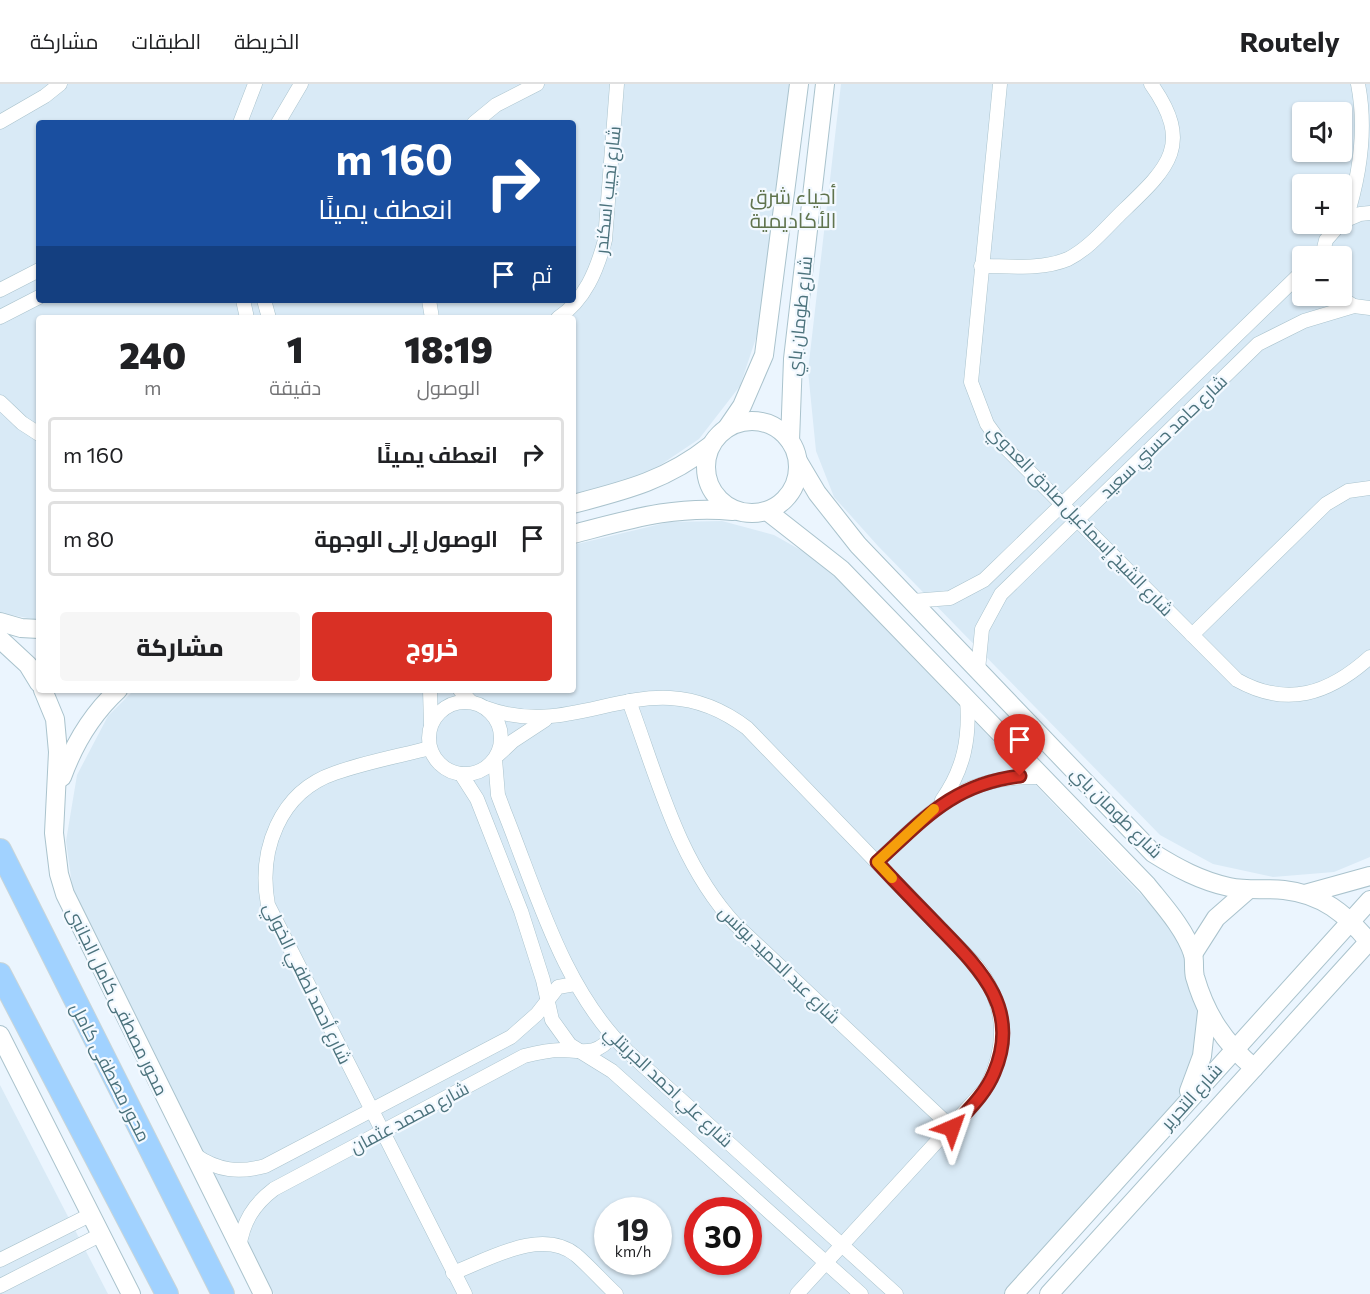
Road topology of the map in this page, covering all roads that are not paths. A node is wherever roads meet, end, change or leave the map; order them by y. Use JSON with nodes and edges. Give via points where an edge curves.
{"nodes":[{"id":1,"x":60,"y":84,"type":"edge"},
{"id":2,"x":255,"y":84,"type":"edge"},
{"id":3,"x":301,"y":84,"type":"edge"},
{"id":4,"x":537,"y":84,"type":"edge"},
{"id":5,"x":617,"y":84,"type":"edge"},
{"id":6,"x":799,"y":84,"type":"edge"},
{"id":7,"x":825,"y":84,"type":"edge"},
{"id":8,"x":1000,"y":84,"type":"edge"},
{"id":9,"x":1151,"y":84,"type":"edge"},
{"id":10,"x":1358,"y":84,"type":"edge"},
{"id":11,"x":241,"y":120,"type":"edge"},
{"id":12,"x":280,"y":120,"type":"edge"},
{"id":13,"x":478,"y":120,"type":"edge"},
{"id":14,"x":0,"y":122,"type":"edge"},
{"id":15,"x":1352,"y":196,"type":"edge"},
{"id":16,"x":1370,"y":213,"type":"edge"},
{"id":17,"x":1352,"y":219,"type":"edge"},
{"id":18,"x":981,"y":266,"type":"junction"},
{"id":19,"x":36,"y":272,"type":"edge"},
{"id":20,"x":1292,"y":282,"type":"edge"},
{"id":21,"x":0,"y":290,"type":"edge"},
{"id":22,"x":36,"y":298,"type":"edge"},
{"id":23,"x":576,"y":301,"type":"edge"},
{"id":24,"x":574,"y":303,"type":"edge"},
{"id":25,"x":1353,"y":306,"type":"joint"},
{"id":26,"x":1370,"y":308,"type":"edge"},
{"id":27,"x":5,"y":314,"type":"edge"},
{"id":28,"x":561,"y":315,"type":"edge"},
{"id":29,"x":0,"y":328,"type":"edge"},
{"id":30,"x":0,"y":402,"type":"edge"},
{"id":31,"x":727,"y":428,"type":"junction"},
{"id":32,"x":36,"y":432,"type":"edge"},
{"id":33,"x":790,"y":441,"type":"junction"},
{"id":34,"x":711,"y":445,"type":"junction"},
{"id":35,"x":798,"y":461,"type":"junction"},
{"id":36,"x":1370,"y":488,"type":"edge"},
{"id":37,"x":576,"y":503,"type":"edge"},
{"id":38,"x":1062,"y":505,"type":"junction"},
{"id":39,"x":735,"y":511,"type":"junction"},
{"id":40,"x":767,"y":511,"type":"junction"},
{"id":41,"x":1077,"y":520,"type":"junction"},
{"id":42,"x":576,"y":533,"type":"edge"},
{"id":43,"x":912,"y":601,"type":"junction"},
{"id":44,"x":0,"y":622,"type":"edge"},
{"id":45,"x":36,"y":629,"type":"edge"},
{"id":46,"x":1192,"y":635,"type":"junction"},
{"id":47,"x":0,"y":639,"type":"edge"},
{"id":48,"x":1370,"y":657,"type":"edge"},
{"id":49,"x":978,"y":669,"type":"junction"},
{"id":50,"x":36,"y":678,"type":"edge"},
{"id":51,"x":44,"y":693,"type":"edge"},
{"id":52,"x":115,"y":693,"type":"edge"},
{"id":53,"x":430,"y":693,"type":"edge"},
{"id":54,"x":463,"y":693,"type":"edge"},
{"id":55,"x":967,"y":700,"type":"junction"},
{"id":56,"x":629,"y":701,"type":"junction"},
{"id":57,"x":471,"y":702,"type":"junction"},
{"id":58,"x":486,"y":708,"type":"junction"},
{"id":59,"x":549,"y":718,"type":"junction"},
{"id":60,"x":431,"y":725,"type":"junction"},
{"id":61,"x":430,"y":748,"type":"junction"},
{"id":62,"x":496,"y":757,"type":"junction"},
{"id":63,"x":461,"y":774,"type":"junction"},
{"id":64,"x":1041,"y":777,"type":"junction"},
{"id":65,"x":56,"y":792,"type":"junction"},
{"id":66,"x":939,"y":804,"type":"junction"},
{"id":67,"x":0,"y":850,"type":"edge"},
{"id":68,"x":877,"y":862,"type":"junction"},
{"id":69,"x":1370,"y":876,"type":"edge"},
{"id":70,"x":1248,"y":890,"type":"junction"},
{"id":71,"x":1304,"y":894,"type":"junction"},
{"id":72,"x":1370,"y":900,"type":"edge"},
{"id":73,"x":1351,"y":920,"type":"junction"},
{"id":74,"x":1369,"y":941,"type":"edge"},
{"id":75,"x":1193,"y":954,"type":"junction"},
{"id":76,"x":0,"y":974,"type":"edge"},
{"id":77,"x":575,"y":984,"type":"junction"},
{"id":78,"x":547,"y":1000,"type":"junction"},
{"id":79,"x":1207,"y":1011,"type":"junction"},
{"id":80,"x":0,"y":1035,"type":"edge"},
{"id":81,"x":612,"y":1036,"type":"junction"},
{"id":82,"x":1233,"y":1050,"type":"junction"},
{"id":83,"x":578,"y":1051,"type":"junction"},
{"id":84,"x":1254,"y":1068,"type":"junction"},
{"id":85,"x":1184,"y":1103,"type":"junction"},
{"id":86,"x":370,"y":1111,"type":"junction"},
{"id":87,"x":952,"y":1128,"type":"junction"},
{"id":88,"x":381,"y":1132,"type":"junction"},
{"id":89,"x":192,"y":1152,"type":"junction"},
{"id":90,"x":90,"y":1215,"type":"junction"},
{"id":91,"x":100,"y":1235,"type":"junction"},
{"id":92,"x":842,"y":1246,"type":"junction"},
{"id":93,"x":239,"y":1248,"type":"junction"},
{"id":94,"x":0,"y":1260,"type":"edge"},
{"id":95,"x":826,"y":1263,"type":"junction"},
{"id":96,"x":453,"y":1273,"type":"junction"},
{"id":97,"x":0,"y":1286,"type":"edge"},
{"id":98,"x":131,"y":1294,"type":"edge"},
{"id":99,"x":167,"y":1294,"type":"edge"},
{"id":100,"x":223,"y":1294,"type":"edge"},
{"id":101,"x":263,"y":1294,"type":"edge"},
{"id":102,"x":465,"y":1294,"type":"edge"},
{"id":103,"x":615,"y":1294,"type":"edge"},
{"id":104,"x":797,"y":1294,"type":"edge"},
{"id":105,"x":861,"y":1294,"type":"edge"},
{"id":106,"x":896,"y":1294,"type":"edge"},
{"id":107,"x":1014,"y":1294,"type":"edge"},
{"id":108,"x":1049,"y":1294,"type":"edge"}],
"edges":[{"from":1,"to":14,"type":"street"},
{"from":2,"to":11,"type":"street"},
{"from":3,"to":12,"type":"street"},
{"from":4,"to":13,"type":"street","via":[[496,105]]},
{"from":5,"to":23,"type":"street","name":"شارع نجيب اسكندر","via":[[604,240],[599,261]]},
{"from":6,"to":31,"type":"street","name":"شارع طومان باي","via":[[764,355],[742,406]]},
{"from":7,"to":33,"type":"street","name":"شارع طومان باي","via":[[793,359]]},
{"from":8,"to":18,"type":"street","name":"شارع الشيخ إسماعيل صادق العدوي"},
{"from":9,"to":18,"type":"street","via":[[1167,106],[1174,125],[1167,165],[1153,182],[1086,248],[1067,259],[1047,265]]},
{"from":10,"to":15,"type":"street","via":[[1362,143]]},
{"from":16,"to":17,"type":"street"},
{"from":18,"to":38,"type":"street","name":"شارع الشيخ إسماعيل صادق العدوي","via":[[970,382],[977,404],[1000,442]]},
{"from":19,"to":21,"type":"street"},
{"from":20,"to":38,"type":"street","name":"شارع حامد حسني سعيد"},
{"from":22,"to":27,"type":"street"},
{"from":24,"to":28,"type":"street","name":"شارع نجيب اسكندر"},
{"from":25,"to":26,"type":"street"},
{"from":25,"to":41,"type":"street","name":"شارع حامد حسني سعيد","via":[[1304,321],[1258,344]]},
{"from":27,"to":29,"type":"street"},
{"from":30,"to":32,"type":"street"},
{"from":31,"to":33,"type":"street","via":[[749,421],[761,422],[782,432]]},
{"from":31,"to":34,"type":"street"},
{"from":33,"to":35,"type":"street"},
{"from":34,"to":37,"type":"street","via":[[691,461],[644,485]]},
{"from":34,"to":39,"type":"street","via":[[706,478],[717,498]]},
{"from":35,"to":40,"type":"street","via":[[791,491],[785,500]]},
{"from":35,"to":43,"type":"street","name":"شارع طومان باي","via":[[837,519]]},
{"from":36,"to":46,"type":"street","via":[[1348,491],[1326,504]]},
{"from":38,"to":41,"type":"street","name":"شارع الشيخ إسماعيل صادق العدوي"},
{"from":38,"to":43,"type":"street","name":"شارع حامد حسني سعيد","via":[[968,591],[931,602]]},
{"from":39,"to":40,"type":"street"},
{"from":39,"to":42,"type":"street","via":[[673,509]]},
{"from":40,"to":55,"type":"street","name":"شارع طومان باي","via":[[841,569]]},
{"from":41,"to":46,"type":"street","name":"شارع الشيخ إسماعيل صادق العدوي"},
{"from":41,"to":49,"type":"street","name":"شارع حامد حسني سعيد","via":[[1001,594],[982,629]]},
{"from":43,"to":49,"type":"street","name":"شارع طومان باي"},
{"from":44,"to":45,"type":"street"},
{"from":46,"to":48,"type":"street","name":"شارع الشيخ إسماعيل صادق العدوي","via":[[1237,680],[1272,695],[1310,693],[1340,680]]},
{"from":47,"to":50,"type":"street"},
{"from":49,"to":70,"type":"street","name":"شارع طومان باي","via":[[1153,852],[1189,874]]},
{"from":51,"to":65,"type":"street","name":"محور مصطفى كامل الجانبى","via":[[55,719]]},
{"from":52,"to":65,"type":"street","via":[[90,722],[69,757]]},
{"from":53,"to":60,"type":"street"},
{"from":54,"to":57,"type":"street"},
{"from":55,"to":64,"type":"street","name":"شارع طومان باي"},
{"from":55,"to":66,"type":"street","via":[[967,744],[952,786]]},
{"from":56,"to":59,"type":"street"},
{"from":56,"to":68,"type":"street","via":[[691,699],[730,715]]},
{"from":56,"to":87,"type":"street","name":"شارع عبد الحميد يونس","via":[[685,851],[706,890],[735,924]]},
{"from":57,"to":58,"type":"street"},
{"from":57,"to":60,"type":"street","via":[[454,703],[440,711]]},
{"from":58,"to":59,"type":"street","via":[[506,716]]},
{"from":58,"to":62,"type":"street","via":[[501,729]]},
{"from":59,"to":62,"type":"street"},
{"from":60,"to":61,"type":"street"},
{"from":61,"to":63,"type":"street","via":[[443,767]]},
{"from":61,"to":86,"type":"street","name":"شارع أحمد لطفي الخولي","via":[[334,773],[313,784],[285,811],[266,857],[264,886],[268,905]]},
{"from":62,"to":63,"type":"street","via":[[477,773]]},
{"from":62,"to":77,"type":"street","name":"شارع علي احمد الجريتلي","via":[[498,795]]},
{"from":63,"to":78,"type":"street","name":"شارع علي احمد الجريتلي","via":[[477,799],[512,890]]},
{"from":64,"to":66,"type":"street","via":[[998,778]]},
{"from":64,"to":75,"type":"street","name":"شارع طومان باي","via":[[1147,885]]},
{"from":65,"to":89,"type":"street","name":"محور مصطفى كامل الجانبى","via":[[56,854],[65,894]]},
{"from":66,"to":68,"type":"street"},
{"from":67,"to":100,"type":"main road","name":"محور مصطفى كامل"},
{"from":68,"to":87,"type":"street","via":[[975,964],[990,985],[999,1008],[1002,1042],[994,1074]]},
{"from":69,"to":71,"type":"street"},
{"from":70,"to":71,"type":"street","name":"شارع طومان باي"},
{"from":70,"to":75,"type":"street","via":[[1216,918]]},
{"from":71,"to":73,"type":"street","name":"شارع طومان باي","via":[[1329,904]]},
{"from":72,"to":73,"type":"street","name":"شارع التحرير"},
{"from":73,"to":74,"type":"street","name":"شارع طومان باي"},
{"from":73,"to":82,"type":"street","name":"شارع التحرير"},
{"from":74,"to":84,"type":"street","name":"شارع التحرير"},
{"from":75,"to":79,"type":"street","name":"شارع طومان باي","via":[[1194,971]]},
{"from":76,"to":99,"type":"main road"},
{"from":77,"to":78,"type":"street","name":"شارع محمد عثمان","via":[[558,987]]},
{"from":77,"to":81,"type":"street","name":"شارع علي احمد الجريتلي"},
{"from":78,"to":83,"type":"street","name":"شارع علي احمد الجريتلي","via":[[556,1029]]},
{"from":78,"to":86,"type":"street","name":"شارع محمد عثمان","via":[[525,1027],[511,1037]]},
{"from":79,"to":82,"type":"street","name":"شارع طومان باي"},
{"from":79,"to":85,"type":"street","via":[[1202,1056]]},
{"from":80,"to":90,"type":"street"},
{"from":81,"to":83,"type":"street","name":"شارع محمد عثمان","via":[[601,1048]]},
{"from":81,"to":92,"type":"street","name":"شارع علي احمد الجريتلي"},
{"from":82,"to":84,"type":"street","name":"شارع طومان باي"},
{"from":82,"to":85,"type":"street","name":"شارع التحرير"},
{"from":83,"to":88,"type":"street","name":"شارع محمد عثمان","via":[[524,1056]]},
{"from":83,"to":95,"type":"street","name":"شارع علي احمد الجريتلي","via":[[612,1071]]},
{"from":84,"to":108,"type":"street","name":"شارع التحرير"},
{"from":85,"to":107,"type":"street","name":"شارع التحرير"},
{"from":86,"to":88,"type":"street","name":"شارع أحمد لطفي الخولي"},
{"from":86,"to":89,"type":"street","name":"شارع محمد عثمان","via":[[266,1166],[246,1171],[208,1164]]},
{"from":87,"to":92,"type":"street"},
{"from":88,"to":93,"type":"street","name":"شارع محمد عثمان","via":[[260,1200],[245,1222]]},
{"from":88,"to":96,"type":"street","name":"شارع أحمد لطفي الخولي"},
{"from":89,"to":93,"type":"street","name":"محور مصطفى كامل الجانبى"},
{"from":90,"to":91,"type":"street"},
{"from":90,"to":94,"type":"street"},
{"from":91,"to":97,"type":"street"},
{"from":91,"to":98,"type":"street"},
{"from":92,"to":95,"type":"street"},
{"from":92,"to":106,"type":"street","name":"شارع علي احمد الجريتلي"},
{"from":93,"to":101,"type":"street","name":"محور مصطفى كامل الجانبى"},
{"from":95,"to":104,"type":"street"},
{"from":95,"to":105,"type":"street","name":"شارع علي احمد الجريتلي"},
{"from":96,"to":102,"type":"street","name":"شارع أحمد لطفي الخولي"},
{"from":96,"to":103,"type":"street","via":[[521,1247],[549,1244],[575,1254]]}]}
